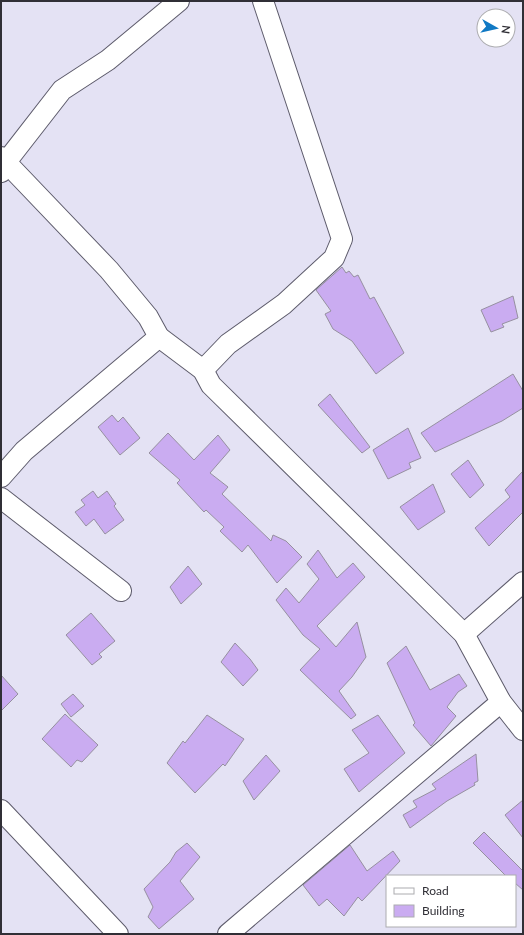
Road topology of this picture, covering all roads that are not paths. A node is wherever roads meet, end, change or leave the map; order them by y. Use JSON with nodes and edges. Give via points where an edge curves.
{"nodes":[{"id":1,"x":179,"y":1,"type":"edge"},
{"id":2,"x":263,"y":1,"type":"edge"},
{"id":3,"x":3,"y":164,"type":"edge"},
{"id":4,"x":159,"y":337,"type":"junction"},
{"id":5,"x":203,"y":370,"type":"junction"},
{"id":6,"x":1,"y":477,"type":"edge"},
{"id":7,"x":1,"y":498,"type":"edge"},
{"id":8,"x":523,"y":582,"type":"edge"},
{"id":9,"x":121,"y":591,"type":"dead end"},
{"id":10,"x":464,"y":634,"type":"junction"},
{"id":11,"x":501,"y":702,"type":"junction"},
{"id":12,"x":523,"y":730,"type":"edge"},
{"id":13,"x":1,"y":810,"type":"edge"},
{"id":14,"x":118,"y":934,"type":"edge"},
{"id":15,"x":228,"y":934,"type":"edge"}],
"edges":[{"from":1,"to":3,"type":"street","via":[[108,60],[62,90]]},
{"from":2,"to":5,"type":"street","via":[[342,239],[334,258],[284,304],[228,344]]},
{"from":3,"to":4,"type":"street","via":[[109,270],[148,318]]},
{"from":4,"to":5,"type":"street"},
{"from":4,"to":6,"type":"street","via":[[24,451]]},
{"from":5,"to":10,"type":"street","via":[[211,385]]},
{"from":7,"to":9,"type":"street"},
{"from":8,"to":10,"type":"street"},
{"from":10,"to":11,"type":"street"},
{"from":11,"to":12,"type":"street"},
{"from":11,"to":15,"type":"street"},
{"from":13,"to":14,"type":"street"}]}
